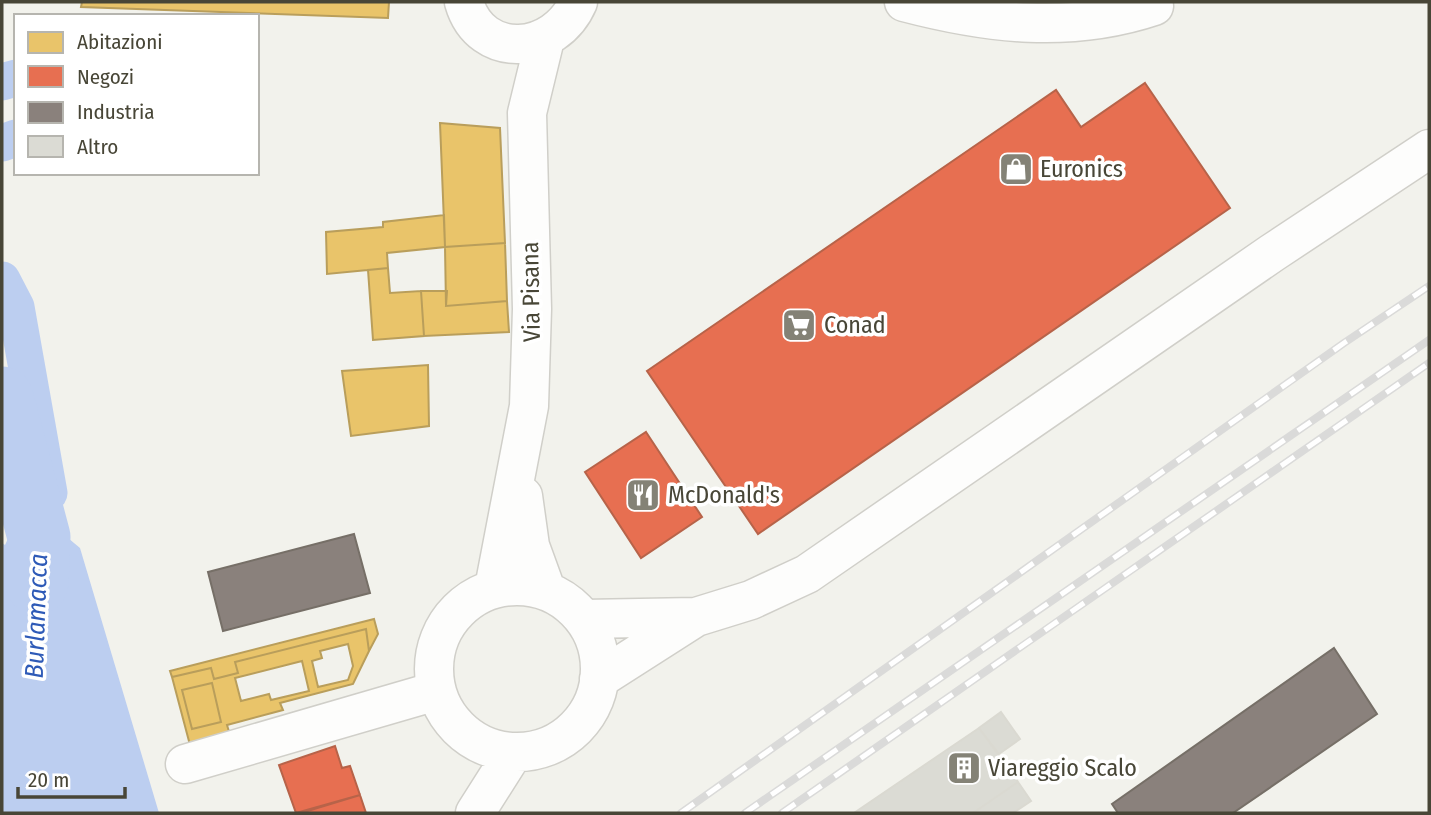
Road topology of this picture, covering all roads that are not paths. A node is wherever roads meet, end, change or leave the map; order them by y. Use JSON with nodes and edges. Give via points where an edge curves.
{"nodes":[{"id":1,"x":464,"y":2,"type":"edge"},
{"id":2,"x":578,"y":2,"type":"edge"},
{"id":3,"x":904,"y":2,"type":"edge"},
{"id":4,"x":1154,"y":6,"type":"dead end"},
{"id":5,"x":494,"y":38,"type":"junction"},
{"id":6,"x":545,"y":39,"type":"junction"},
{"id":7,"x":527,"y":113,"type":"junction"},
{"id":8,"x":1429,"y":149,"type":"edge"},
{"id":9,"x":519,"y":469,"type":"junction"},
{"id":10,"x":494,"y":588,"type":"junction"},
{"id":11,"x":545,"y":590,"type":"junction"},
{"id":12,"x":696,"y":617,"type":"junction"},
{"id":13,"x":584,"y":619,"type":"junction"},
{"id":14,"x":599,"y":679,"type":"junction"},
{"id":15,"x":436,"y":691,"type":"junction"},
{"id":16,"x":513,"y":752,"type":"junction"},
{"id":17,"x":185,"y":764,"type":"dead end"},
{"id":18,"x":475,"y":813,"type":"edge"}],
"edges":[{"from":1,"to":5,"type":"street","via":[[475,23]]},
{"from":2,"to":6,"type":"street","via":[[560,30]]},
{"from":3,"to":4,"type":"street","via":[[979,19],[1027,24],[1104,19]]},
{"from":5,"to":6,"type":"street","via":[[527,44]]},
{"from":5,"to":7,"type":"street","name":"Via Pisana"},
{"from":6,"to":7,"type":"street","name":"Via Pisana"},
{"from":7,"to":9,"type":"street","name":"Via Pisana","via":[[531,352],[529,406]]},
{"from":8,"to":12,"type":"street","via":[[807,574],[751,600]]},
{"from":9,"to":10,"type":"street","name":"Via Pisana"},
{"from":9,"to":11,"type":"street","name":"Via Pisana","via":[[530,546]]},
{"from":10,"to":11,"type":"street"},
{"from":10,"to":15,"type":"street","via":[[466,604],[444,628],[433,669]]},
{"from":11,"to":13,"type":"street"},
{"from":12,"to":13,"type":"street"},
{"from":12,"to":14,"type":"street"},
{"from":13,"to":14,"type":"street","via":[[598,650]]},
{"from":14,"to":16,"type":"street","via":[[590,709],[571,733],[544,748]]},
{"from":15,"to":16,"type":"street","via":[[444,710],[465,735],[492,749]]},
{"from":15,"to":17,"type":"street"},
{"from":16,"to":18,"type":"street"}]}
